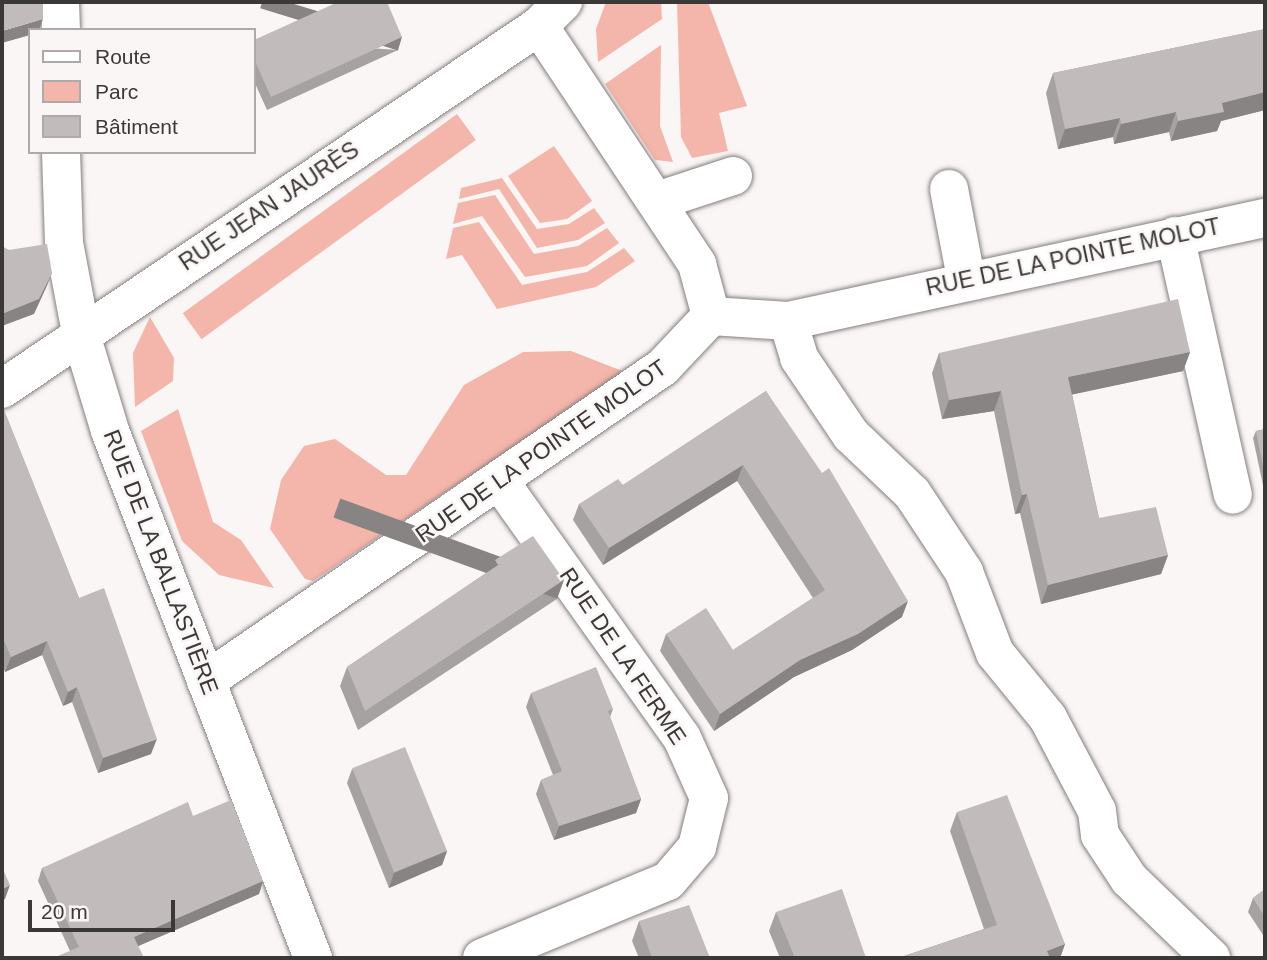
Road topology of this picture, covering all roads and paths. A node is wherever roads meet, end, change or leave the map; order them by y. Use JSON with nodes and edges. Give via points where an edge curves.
{"nodes":[{"id":1,"x":60,"y":2,"type":"edge"},
{"id":2,"x":551,"y":14,"type":"edge"},
{"id":3,"x":61,"y":28,"type":"edge"},
{"id":4,"x":61,"y":154,"type":"edge"},
{"id":5,"x":733,"y":176,"type":"dead end"},
{"id":6,"x":949,"y":189,"type":"dead end"},
{"id":7,"x":657,"y":201,"type":"junction"},
{"id":8,"x":1265,"y":218,"type":"edge"},
{"id":9,"x":1175,"y":236,"type":"junction"},
{"id":10,"x":966,"y":278,"type":"junction"},
{"id":11,"x":711,"y":316,"type":"junction"},
{"id":12,"x":788,"y":321,"type":"junction"},
{"id":13,"x":82,"y":338,"type":"junction"},
{"id":14,"x":2,"y":389,"type":"edge"},
{"id":15,"x":501,"y":483,"type":"junction"},
{"id":16,"x":1233,"y":495,"type":"dead end"},
{"id":17,"x":206,"y":681,"type":"junction"},
{"id":18,"x":313,"y":958,"type":"edge"},
{"id":19,"x":482,"y":958,"type":"edge"},
{"id":20,"x":1211,"y":958,"type":"edge"}],
"edges":[{"from":1,"to":3,"type":"street"},
{"from":2,"to":7,"type":"street"},
{"from":2,"to":13,"type":"street","name":"RUE JEAN JAURÈS"},
{"from":4,"to":13,"type":"street","name":"RUE DE LA BALLASTIÈRE","via":[[64,243]]},
{"from":5,"to":7,"type":"street"},
{"from":6,"to":10,"type":"street"},
{"from":7,"to":11,"type":"street","via":[[697,264]]},
{"from":8,"to":9,"type":"street","name":"RUE DE LA POINTE MOLOT"},
{"from":9,"to":10,"type":"street","name":"RUE DE LA POINTE MOLOT"},
{"from":9,"to":16,"type":"street"},
{"from":10,"to":12,"type":"street","name":"RUE DE LA POINTE MOLOT"},
{"from":11,"to":12,"type":"street","name":"RUE DE LA POINTE MOLOT"},
{"from":11,"to":15,"type":"street","name":"RUE DE LA POINTE MOLOT","via":[[663,367]]},
{"from":12,"to":20,"type":"street","via":[[799,358],[851,435],[912,493],[964,572],[995,653],[1048,718],[1097,811],[1100,835],[1129,879]]},
{"from":13,"to":14,"type":"street","name":"RUE JEAN JAURÈS"},
{"from":13,"to":17,"type":"street","name":"RUE DE LA BALLASTIÈRE","via":[[110,431]]},
{"from":15,"to":17,"type":"street","name":"RUE DE LA POINTE MOLOT"},
{"from":15,"to":19,"type":"street","name":"RUE DE LA FERME","via":[[682,738],[709,798],[697,847],[667,881]]},
{"from":17,"to":18,"type":"street","name":"RUE DE LA BALLASTIÈRE"}]}
